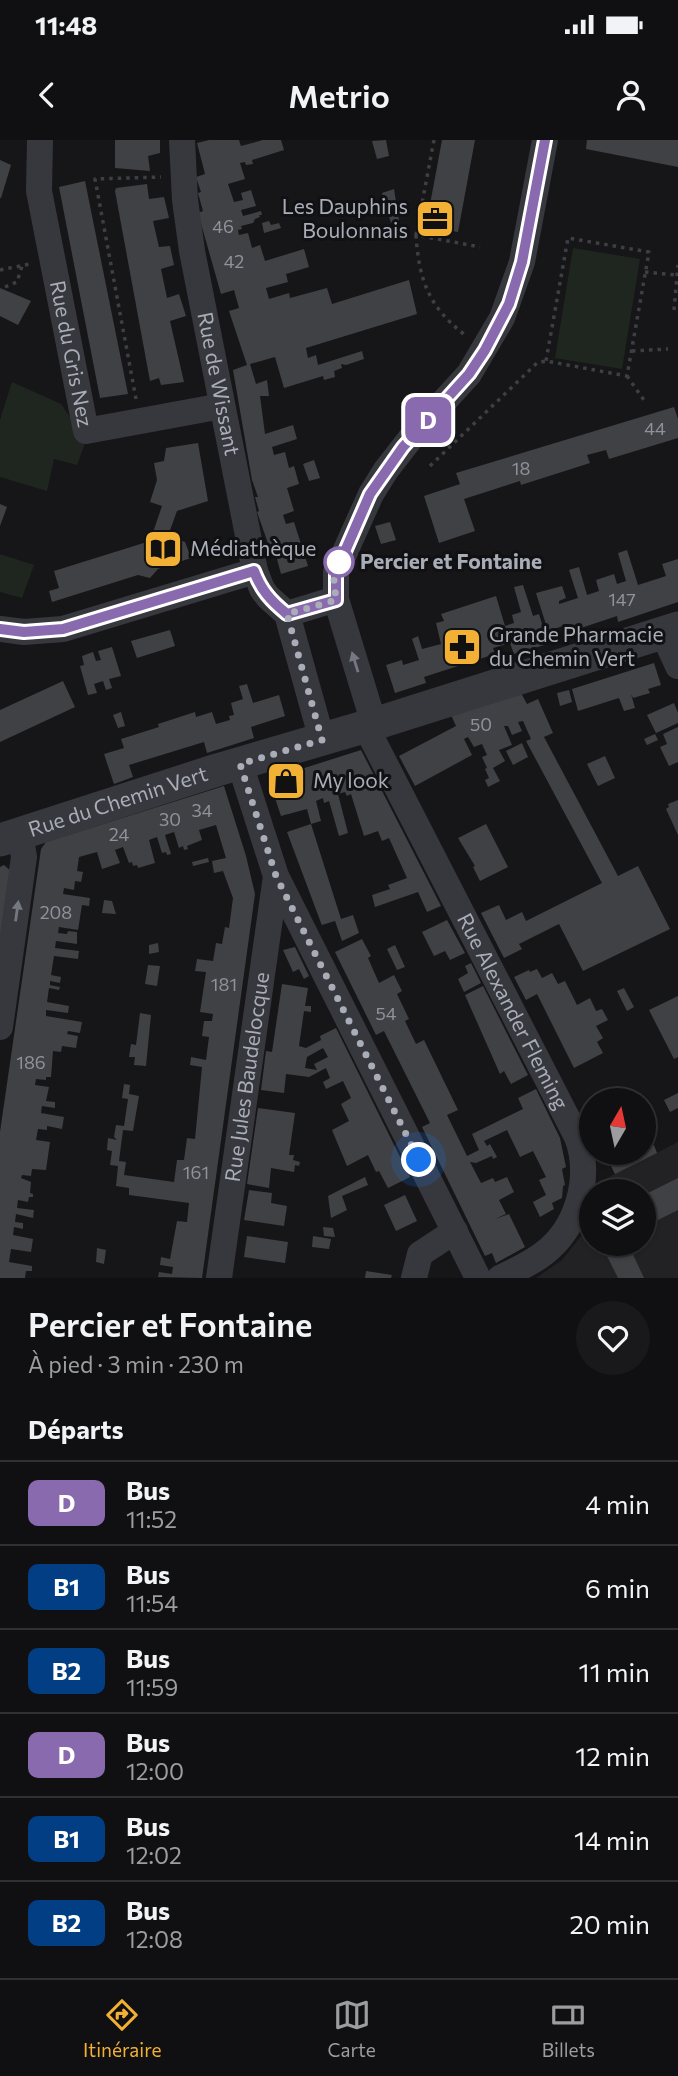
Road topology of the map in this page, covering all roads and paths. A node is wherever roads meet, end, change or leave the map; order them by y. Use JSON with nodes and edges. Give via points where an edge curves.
{"nodes":[{"id":1,"x":40,"y":140,"type":"edge"},
{"id":2,"x":182,"y":140,"type":"edge"},
{"id":3,"x":434,"y":140,"type":"edge"},
{"id":4,"x":545,"y":140,"type":"edge"},
{"id":5,"x":184,"y":176,"type":"junction"},
{"id":6,"x":416,"y":235,"type":"junction"},
{"id":7,"x":480,"y":247,"type":"dead end"},
{"id":8,"x":53,"y":260,"type":"junction"},
{"id":9,"x":678,"y":265,"type":"edge"},
{"id":10,"x":22,"y":266,"type":"junction"},
{"id":11,"x":0,"y":270,"type":"edge"},
{"id":12,"x":645,"y":272,"type":"junction"},
{"id":13,"x":676,"y":275,"type":"edge"},
{"id":14,"x":5,"y":287,"type":"dead end"},
{"id":15,"x":674,"y":310,"type":"dead end"},
{"id":16,"x":668,"y":349,"type":"dead end"},
{"id":17,"x":485,"y":350,"type":"junction"},
{"id":18,"x":632,"y":351,"type":"junction"},
{"id":19,"x":546,"y":361,"type":"junction"},
{"id":20,"x":628,"y":376,"type":"junction"},
{"id":21,"x":646,"y":402,"type":"dead end"},
{"id":22,"x":222,"y":406,"type":"junction"},
{"id":23,"x":141,"y":421,"type":"junction"},
{"id":24,"x":430,"y":466,"type":"dead end"},
{"id":25,"x":254,"y":571,"type":"junction"},
{"id":26,"x":336,"y":600,"type":"junction"},
{"id":27,"x":287,"y":614,"type":"junction"},
{"id":28,"x":0,"y":629,"type":"edge"},
{"id":29,"x":670,"y":630,"type":"edge"},
{"id":30,"x":678,"y":666,"type":"edge"},
{"id":31,"x":370,"y":725,"type":"junction"},
{"id":32,"x":322,"y":740,"type":"junction"},
{"id":33,"x":240,"y":764,"type":"junction"},
{"id":34,"x":10,"y":837,"type":"edge"},
{"id":35,"x":276,"y":876,"type":"junction"},
{"id":36,"x":0,"y":1027,"type":"edge"},
{"id":37,"x":455,"y":1231,"type":"junction"},
{"id":38,"x":219,"y":1278,"type":"edge"},
{"id":39,"x":414,"y":1278,"type":"edge"},
{"id":40,"x":478,"y":1278,"type":"edge"},
{"id":41,"x":500,"y":1278,"type":"edge"}],
"edges":[{"from":1,"to":8,"type":"street","name":"Rue du Gris Nez","via":[[39,191]]},
{"from":2,"to":5,"type":"street","name":"Rue de Wissant"},
{"from":3,"to":6,"type":"path"},
{"from":4,"to":17,"type":"street","via":[[518,277]]},
{"from":5,"to":22,"type":"street","name":"Rue de Wissant","via":[[192,251]]},
{"from":5,"to":23,"type":"path","via":[[95,179]]},
{"from":6,"to":7,"type":"path"},
{"from":6,"to":17,"type":"path","via":[[426,293],[439,312]]},
{"from":8,"to":10,"type":"path"},
{"from":8,"to":23,"type":"street","name":"Rue du Gris Nez","via":[[86,432]]},
{"from":9,"to":13,"type":"path"},
{"from":10,"to":11,"type":"path"},
{"from":10,"to":14,"type":"path","via":[[17,282]]},
{"from":12,"to":13,"type":"path"},
{"from":12,"to":18,"type":"path"},
{"from":12,"to":19,"type":"path","via":[[649,252],[568,238]]},
{"from":13,"to":15,"type":"path"},
{"from":16,"to":18,"type":"path"},
{"from":17,"to":26,"type":"street","via":[[462,383],[394,458],[370,494],[336,572]]},
{"from":18,"to":20,"type":"path"},
{"from":19,"to":20,"type":"path"},
{"from":19,"to":24,"type":"path","via":[[537,363]]},
{"from":20,"to":21,"type":"path"},
{"from":22,"to":23,"type":"street","name":"Rue du Gris Nez"},
{"from":22,"to":25,"type":"street","name":"Rue de Wissant"},
{"from":25,"to":27,"type":"street","name":"Rue de Wissant","via":[[268,597]]},
{"from":25,"to":28,"type":"street","via":[[63,629]]},
{"from":26,"to":27,"type":"street"},
{"from":31,"to":26,"type":"street","one_way":true},
{"from":27,"to":32,"type":"street","name":"Rue de Wissant"},
{"from":29,"to":30,"type":"street"},
{"from":29,"to":31,"type":"street","name":"Rue du Chemin Vert"},
{"from":31,"to":32,"type":"street","name":"Rue du Chemin Vert"},
{"from":31,"to":41,"type":"street","name":"Rue Alexander Fleming","via":[[583,1156],[581,1192],[562,1234],[542,1255]]},
{"from":32,"to":33,"type":"street","name":"Rue du Chemin Vert"},
{"from":33,"to":34,"type":"street","name":"Rue du Chemin Vert"},
{"from":33,"to":35,"type":"street"},
{"from":36,"to":34,"type":"street","one_way":true,"via":[[24,858]]},
{"from":35,"to":37,"type":"street"},
{"from":35,"to":38,"type":"street","name":"Rue Jules Baudelocque"},
{"from":37,"to":39,"type":"street","via":[[421,1254]]},
{"from":37,"to":40,"type":"street"}]}
